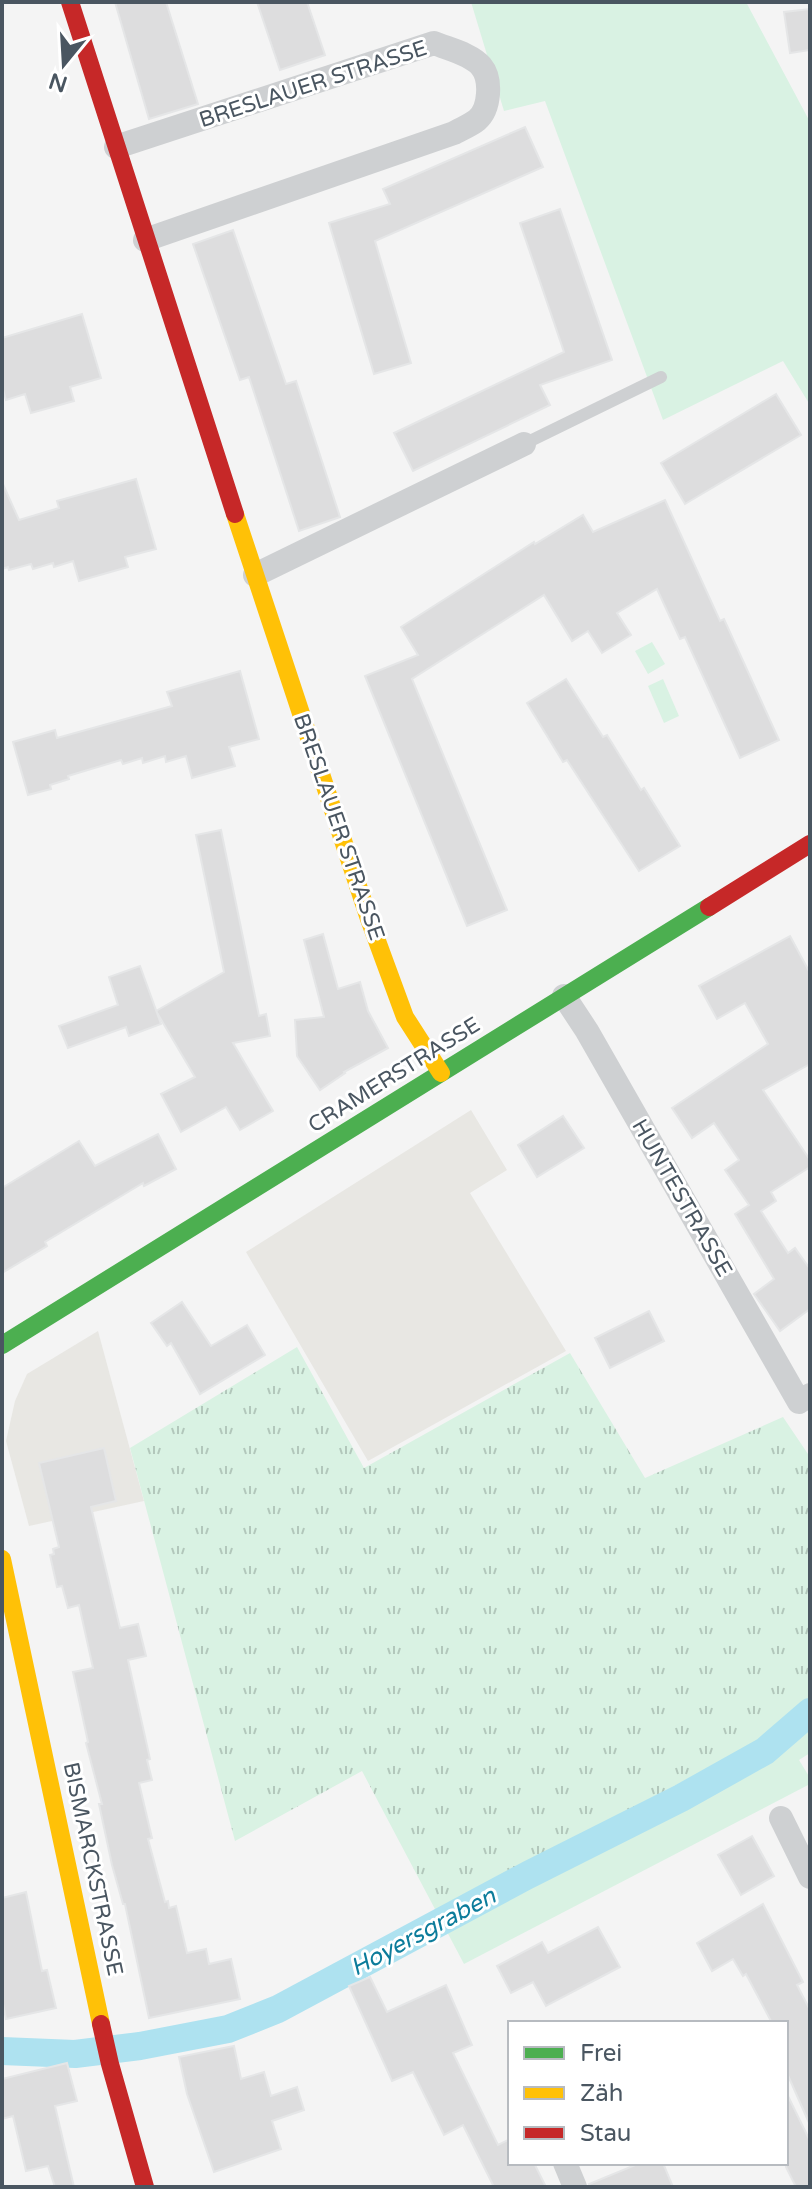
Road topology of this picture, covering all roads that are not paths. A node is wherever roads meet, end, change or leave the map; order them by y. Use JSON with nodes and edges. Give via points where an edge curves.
{"nodes":[{"id":1,"x":70,"y":2,"type":"edge"},
{"id":2,"x":116,"y":147,"type":"junction"},
{"id":3,"x":145,"y":240,"type":"junction"},
{"id":4,"x":661,"y":377,"type":"dead end"},
{"id":5,"x":524,"y":444,"type":"joint"},
{"id":6,"x":255,"y":575,"type":"junction"},
{"id":7,"x":810,"y":844,"type":"edge"},
{"id":8,"x":564,"y":996,"type":"junction"},
{"id":9,"x":441,"y":1073,"type":"junction"},
{"id":10,"x":2,"y":1345,"type":"edge"},
{"id":11,"x":804,"y":1399,"type":"edge"},
{"id":12,"x":2,"y":1559,"type":"edge"},
{"id":13,"x":781,"y":1818,"type":"dead end"},
{"id":14,"x":810,"y":1877,"type":"edge"},
{"id":15,"x":566,"y":2165,"type":"edge"},
{"id":16,"x":145,"y":2187,"type":"edge"},
{"id":17,"x":575,"y":2187,"type":"edge"}],
"edges":[{"from":1,"to":2,"type":"main road","name":"BRESLAUER STRASSE"},
{"from":2,"to":3,"type":"main road","name":"BRESLAUER STRASSE"},
{"from":2,"to":3,"type":"street","name":"BRESLAUER STRASSE","via":[[434,43],[481,66],[487,82],[487,105],[478,120],[454,133]]},
{"from":3,"to":6,"type":"main road","name":"BRESLAUER STRASSE"},
{"from":4,"to":5,"type":"lane"},
{"from":5,"to":6,"type":"street"},
{"from":6,"to":9,"type":"main road","name":"BRESLAUER STRASSE","via":[[405,1017]]},
{"from":7,"to":8,"type":"main road","name":"CRAMERSTRASSE"},
{"from":8,"to":9,"type":"main road","name":"CRAMERSTRASSE"},
{"from":8,"to":11,"type":"street","name":"HUNTESTRASSE"},
{"from":9,"to":10,"type":"main road","name":"CRAMERSTRASSE"},
{"from":12,"to":16,"type":"main road","name":"BISMARCKSTRASSE","via":[[110,2064]]},
{"from":13,"to":14,"type":"street"},
{"from":15,"to":17,"type":"street"}]}
